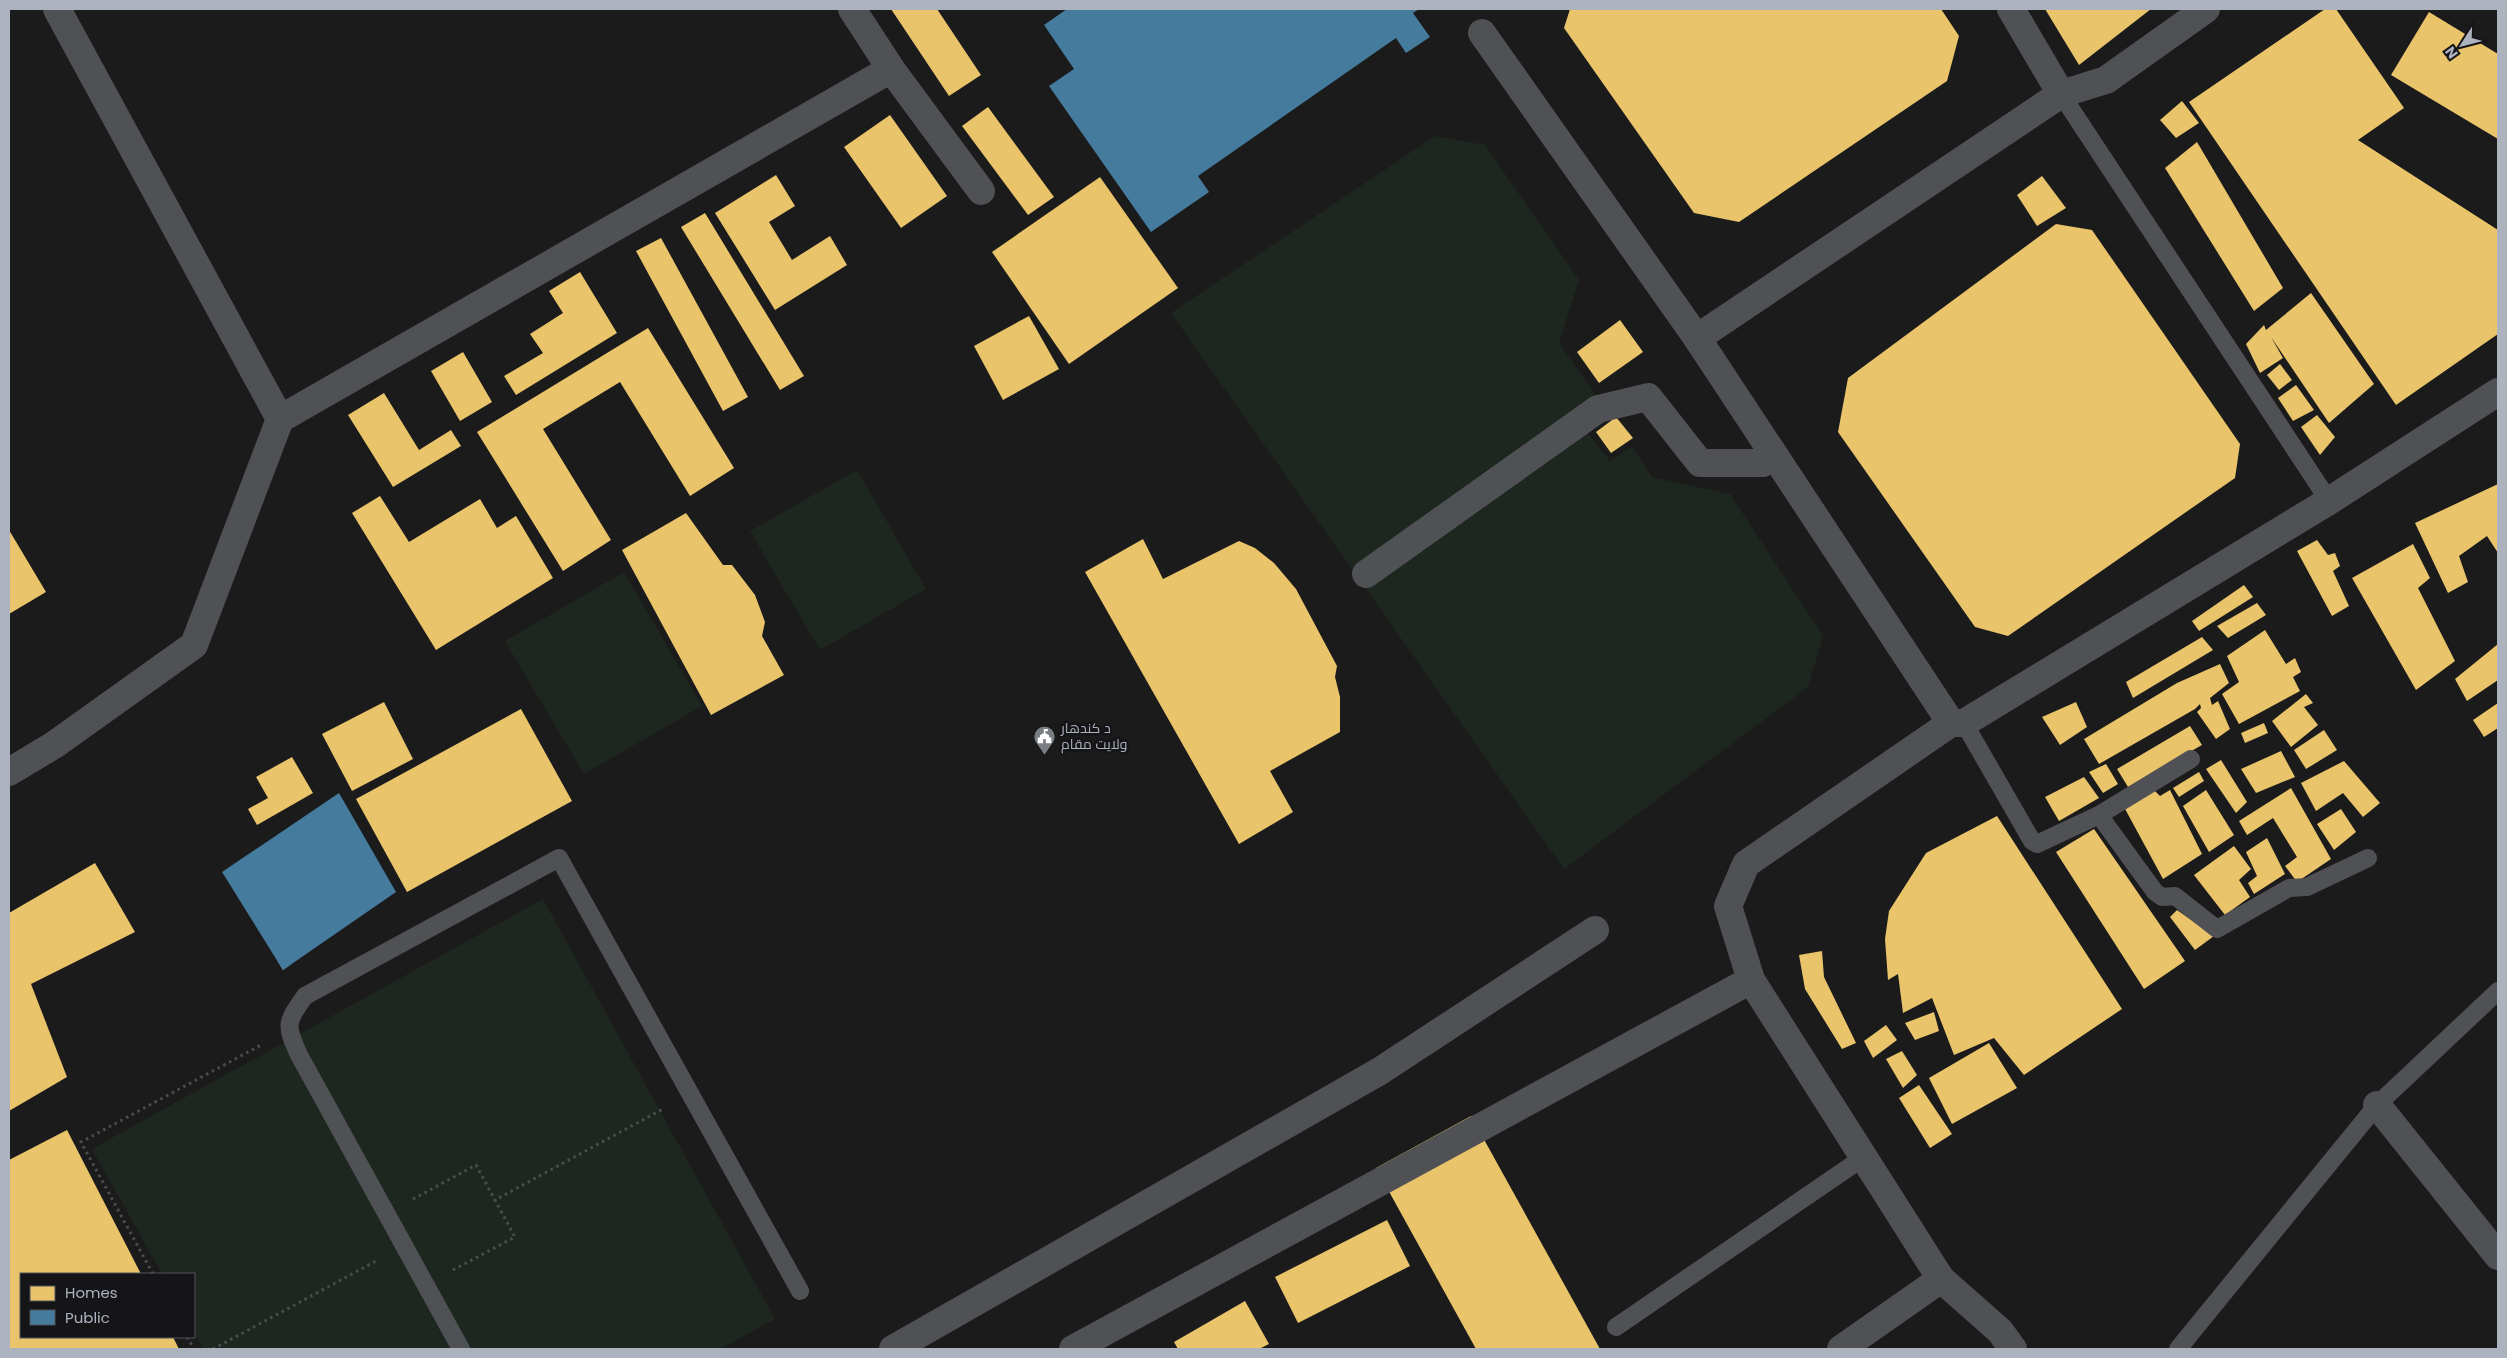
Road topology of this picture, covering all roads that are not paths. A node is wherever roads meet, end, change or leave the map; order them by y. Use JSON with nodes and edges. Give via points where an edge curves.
{"nodes":[{"id":1,"x":852,"y":9,"type":"edge"},
{"id":2,"x":2011,"y":9,"type":"edge"},
{"id":3,"x":2206,"y":9,"type":"edge"},
{"id":4,"x":62,"y":10,"type":"edge"},
{"id":5,"x":1482,"y":32,"type":"dead end"},
{"id":6,"x":891,"y":69,"type":"junction"},
{"id":7,"x":2061,"y":94,"type":"junction"},
{"id":8,"x":981,"y":190,"type":"dead end"},
{"id":9,"x":1697,"y":338,"type":"junction"},
{"id":10,"x":2498,"y":392,"type":"edge"},
{"id":11,"x":280,"y":419,"type":"junction"},
{"id":12,"x":1763,"y":463,"type":"dead end"},
{"id":13,"x":2329,"y":501,"type":"junction"},
{"id":14,"x":1366,"y":574,"type":"dead end"},
{"id":15,"x":1958,"y":723,"type":"junction"},
{"id":16,"x":2191,"y":759,"type":"dead end"},
{"id":17,"x":9,"y":772,"type":"edge"},
{"id":18,"x":2098,"y":815,"type":"junction"},
{"id":19,"x":2368,"y":858,"type":"dead end"},
{"id":20,"x":1595,"y":930,"type":"dead end"},
{"id":21,"x":1752,"y":980,"type":"junction"},
{"id":22,"x":2498,"y":991,"type":"edge"},
{"id":23,"x":2377,"y":1106,"type":"junction"},
{"id":24,"x":1864,"y":1157,"type":"junction"},
{"id":25,"x":2498,"y":1256,"type":"edge"},
{"id":26,"x":1941,"y":1279,"type":"junction"},
{"id":27,"x":800,"y":1290,"type":"dead end"},
{"id":28,"x":1616,"y":1327,"type":"dead end"},
{"id":29,"x":461,"y":1349,"type":"edge"},
{"id":30,"x":893,"y":1349,"type":"edge"},
{"id":31,"x":1074,"y":1349,"type":"edge"},
{"id":32,"x":1841,"y":1349,"type":"edge"},
{"id":33,"x":2013,"y":1349,"type":"edge"},
{"id":34,"x":2178,"y":1349,"type":"edge"}],
"edges":[{"from":1,"to":6,"type":"street"},
{"from":2,"to":7,"type":"street"},
{"from":3,"to":7,"type":"street","via":[[2106,80]]},
{"from":4,"to":11,"type":"street"},
{"from":5,"to":9,"type":"street"},
{"from":6,"to":8,"type":"street"},
{"from":6,"to":11,"type":"street"},
{"from":7,"to":9,"type":"street"},
{"from":7,"to":13,"type":"lane"},
{"from":9,"to":15,"type":"street"},
{"from":10,"to":13,"type":"street"},
{"from":11,"to":17,"type":"street","via":[[194,645],[54,745]]},
{"from":12,"to":14,"type":"street","via":[[1700,463],[1648,396],[1598,409]]},
{"from":13,"to":15,"type":"street"},
{"from":15,"to":18,"type":"lane","via":[[2032,841],[2037,844]]},
{"from":15,"to":21,"type":"street","via":[[1746,864],[1728,906]]},
{"from":16,"to":18,"type":"lane"},
{"from":18,"to":19,"type":"lane","via":[[2155,892],[2162,897],[2176,896],[2217,929],[2289,888],[2307,887]]},
{"from":20,"to":30,"type":"street","via":[[1380,1071]]},
{"from":21,"to":24,"type":"street"},
{"from":21,"to":31,"type":"street"},
{"from":22,"to":23,"type":"lane"},
{"from":23,"to":25,"type":"street"},
{"from":23,"to":34,"type":"lane"},
{"from":24,"to":26,"type":"street"},
{"from":24,"to":28,"type":"lane"},
{"from":26,"to":32,"type":"street"},
{"from":26,"to":33,"type":"street","via":[[2000,1331]]},
{"from":27,"to":29,"type":"lane","via":[[559,858],[305,996],[291,1016],[288,1030]]}]}
